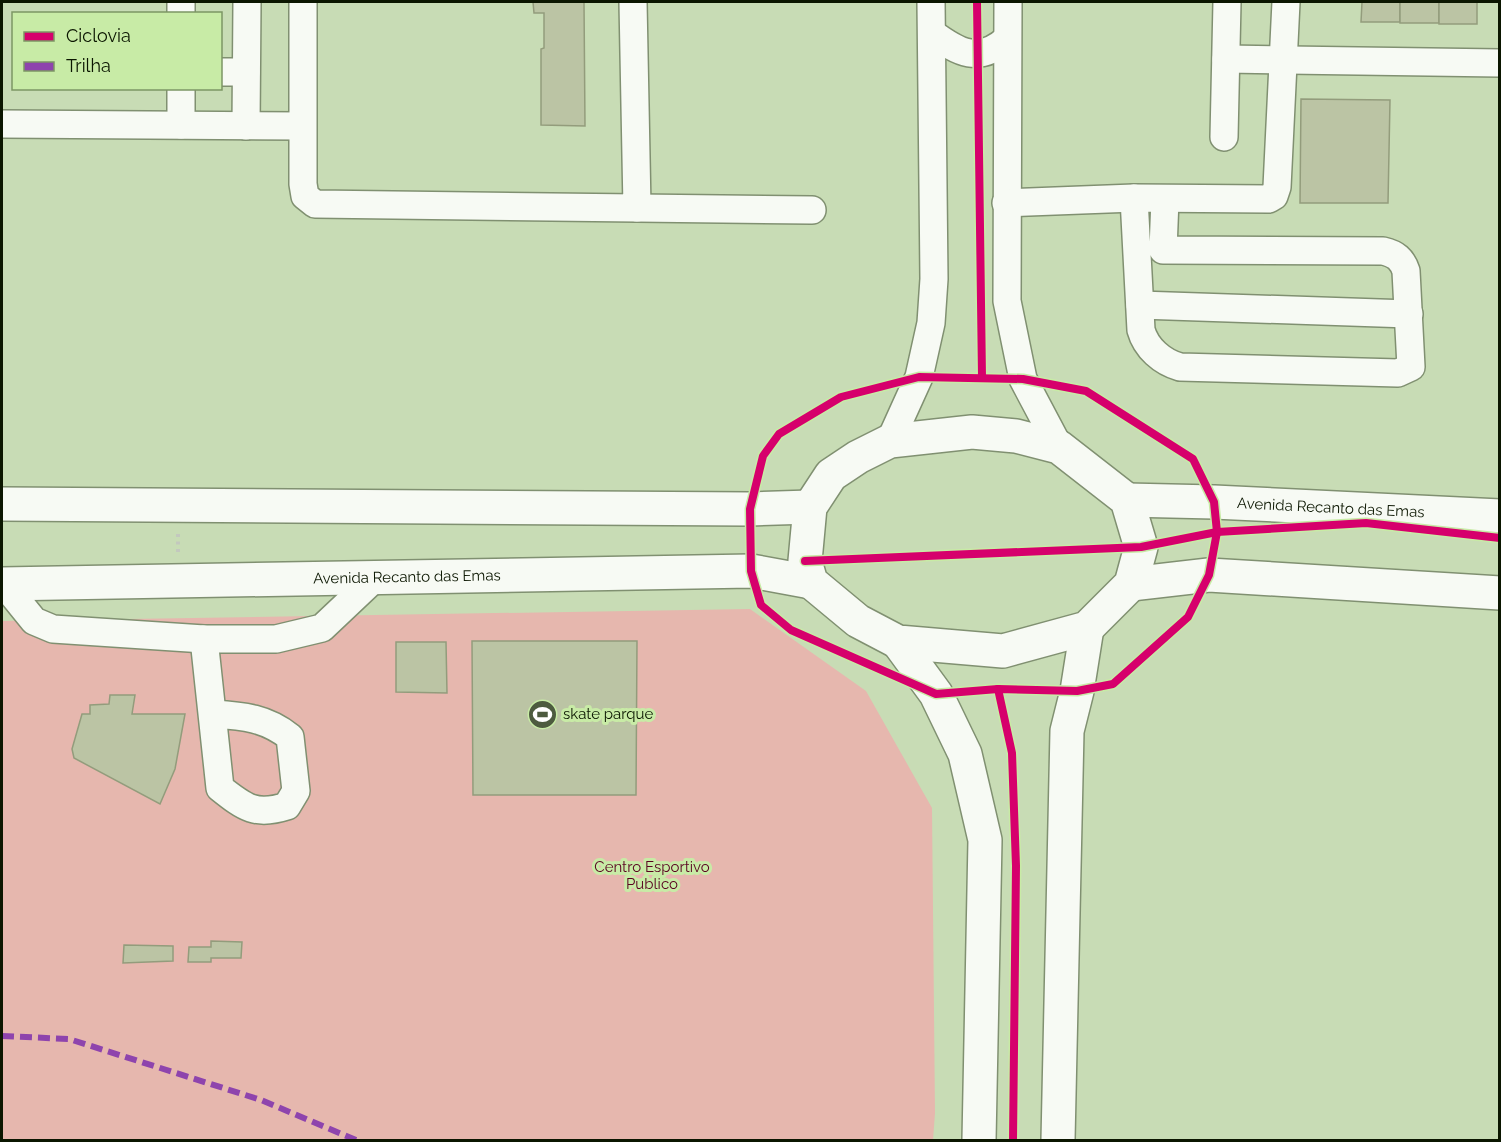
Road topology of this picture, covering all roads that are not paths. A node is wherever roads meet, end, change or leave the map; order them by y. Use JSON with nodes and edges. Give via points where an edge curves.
{"nodes":[{"id":1,"x":247,"y":2,"type":"edge"},
{"id":2,"x":303,"y":2,"type":"edge"},
{"id":3,"x":633,"y":2,"type":"edge"},
{"id":4,"x":931,"y":2,"type":"edge"},
{"id":5,"x":1008,"y":2,"type":"edge"},
{"id":6,"x":1227,"y":2,"type":"edge"},
{"id":7,"x":1286,"y":2,"type":"edge"},
{"id":8,"x":932,"y":33,"type":"junction"},
{"id":9,"x":1007,"y":39,"type":"junction"},
{"id":10,"x":1226,"y":60,"type":"junction"},
{"id":11,"x":1283,"y":62,"type":"junction"},
{"id":12,"x":1500,"y":63,"type":"edge"},
{"id":13,"x":233,"y":72,"type":"edge"},
{"id":14,"x":181,"y":90,"type":"edge"},
{"id":15,"x":2,"y":124,"type":"edge"},
{"id":16,"x":181,"y":125,"type":"junction"},
{"id":17,"x":246,"y":126,"type":"junction"},
{"id":18,"x":302,"y":126,"type":"junction"},
{"id":19,"x":1224,"y":137,"type":"dead end"},
{"id":20,"x":1134,"y":198,"type":"junction"},
{"id":21,"x":1165,"y":199,"type":"junction"},
{"id":22,"x":1006,"y":203,"type":"junction"},
{"id":23,"x":638,"y":208,"type":"junction"},
{"id":24,"x":812,"y":210,"type":"dead end"},
{"id":25,"x":1150,"y":249,"type":"junction"},
{"id":26,"x":1140,"y":305,"type":"junction"},
{"id":27,"x":1409,"y":314,"type":"junction"},
{"id":28,"x":891,"y":441,"type":"junction"},
{"id":29,"x":1059,"y":447,"type":"junction"},
{"id":30,"x":1127,"y":500,"type":"junction"},
{"id":31,"x":2,"y":504,"type":"edge"},
{"id":32,"x":810,"y":507,"type":"junction"},
{"id":33,"x":1500,"y":516,"type":"edge"},
{"id":34,"x":376,"y":576,"type":"junction"},
{"id":35,"x":812,"y":582,"type":"junction"},
{"id":36,"x":3,"y":584,"type":"edge"},
{"id":37,"x":1131,"y":584,"type":"junction"},
{"id":38,"x":1500,"y":593,"type":"edge"},
{"id":39,"x":1087,"y":628,"type":"junction"},
{"id":40,"x":204,"y":639,"type":"junction"},
{"id":41,"x":898,"y":642,"type":"junction"},
{"id":42,"x":214,"y":714,"type":"dead end"},
{"id":43,"x":979,"y":1140,"type":"edge"},
{"id":44,"x":1058,"y":1140,"type":"edge"}],
"edges":[{"from":1,"to":13,"type":"street"},
{"from":2,"to":18,"type":"street"},
{"from":3,"to":23,"type":"street"},
{"from":4,"to":8,"type":"street"},
{"from":5,"to":9,"type":"street"},
{"from":6,"to":10,"type":"street"},
{"from":7,"to":11,"type":"street"},
{"from":8,"to":9,"type":"street","via":[[947,44],[977,54],[989,53]]},
{"from":8,"to":28,"type":"street","via":[[931,323],[919,377]]},
{"from":9,"to":22,"type":"street"},
{"from":10,"to":11,"type":"street"},
{"from":10,"to":19,"type":"street"},
{"from":11,"to":12,"type":"street"},
{"from":11,"to":21,"type":"street","via":[[1274,196]]},
{"from":13,"to":17,"type":"street"},
{"from":14,"to":16,"type":"street"},
{"from":15,"to":16,"type":"street"},
{"from":16,"to":17,"type":"street"},
{"from":17,"to":18,"type":"street"},
{"from":18,"to":23,"type":"street","via":[[305,196],[315,204]]},
{"from":20,"to":21,"type":"street"},
{"from":20,"to":22,"type":"street"},
{"from":20,"to":25,"type":"street"},
{"from":21,"to":25,"type":"street"},
{"from":22,"to":29,"type":"street","via":[[1007,301],[1023,379]]},
{"from":23,"to":24,"type":"street"},
{"from":25,"to":26,"type":"street"},
{"from":25,"to":27,"type":"street","via":[[1383,250],[1403,264]]},
{"from":26,"to":27,"type":"street"},
{"from":26,"to":27,"type":"street","via":[[1141,330],[1148,345],[1163,360],[1180,368],[1403,373],[1412,364]]},
{"from":28,"to":29,"type":"main road","via":[[972,432],[1016,436]]},
{"from":28,"to":32,"type":"main road","via":[[831,475]]},
{"from":29,"to":30,"type":"main road"},
{"from":30,"to":33,"type":"main road","name":"Avenida Recanto das Emas"},
{"from":30,"to":37,"type":"main road","via":[[1141,547]]},
{"from":31,"to":32,"type":"main road"},
{"from":32,"to":35,"type":"main road","via":[[805,561]]},
{"from":34,"to":35,"type":"main road","name":"Avenida Recanto das Emas","via":[[751,571]]},
{"from":34,"to":36,"type":"main road","name":"Avenida Recanto das Emas"},
{"from":34,"to":40,"type":"street","via":[[322,628],[276,639]]},
{"from":35,"to":41,"type":"main road","via":[[858,621]]},
{"from":36,"to":40,"type":"street","via":[[34,621],[53,629]]},
{"from":37,"to":38,"type":"main road","via":[[1209,575]]},
{"from":37,"to":39,"type":"main road"},
{"from":39,"to":41,"type":"main road","via":[[1003,651]]},
{"from":39,"to":44,"type":"main road","via":[[1067,731]]},
{"from":40,"to":42,"type":"street"},
{"from":41,"to":43,"type":"main road","via":[[936,694],[965,754],[985,840]]}]}
